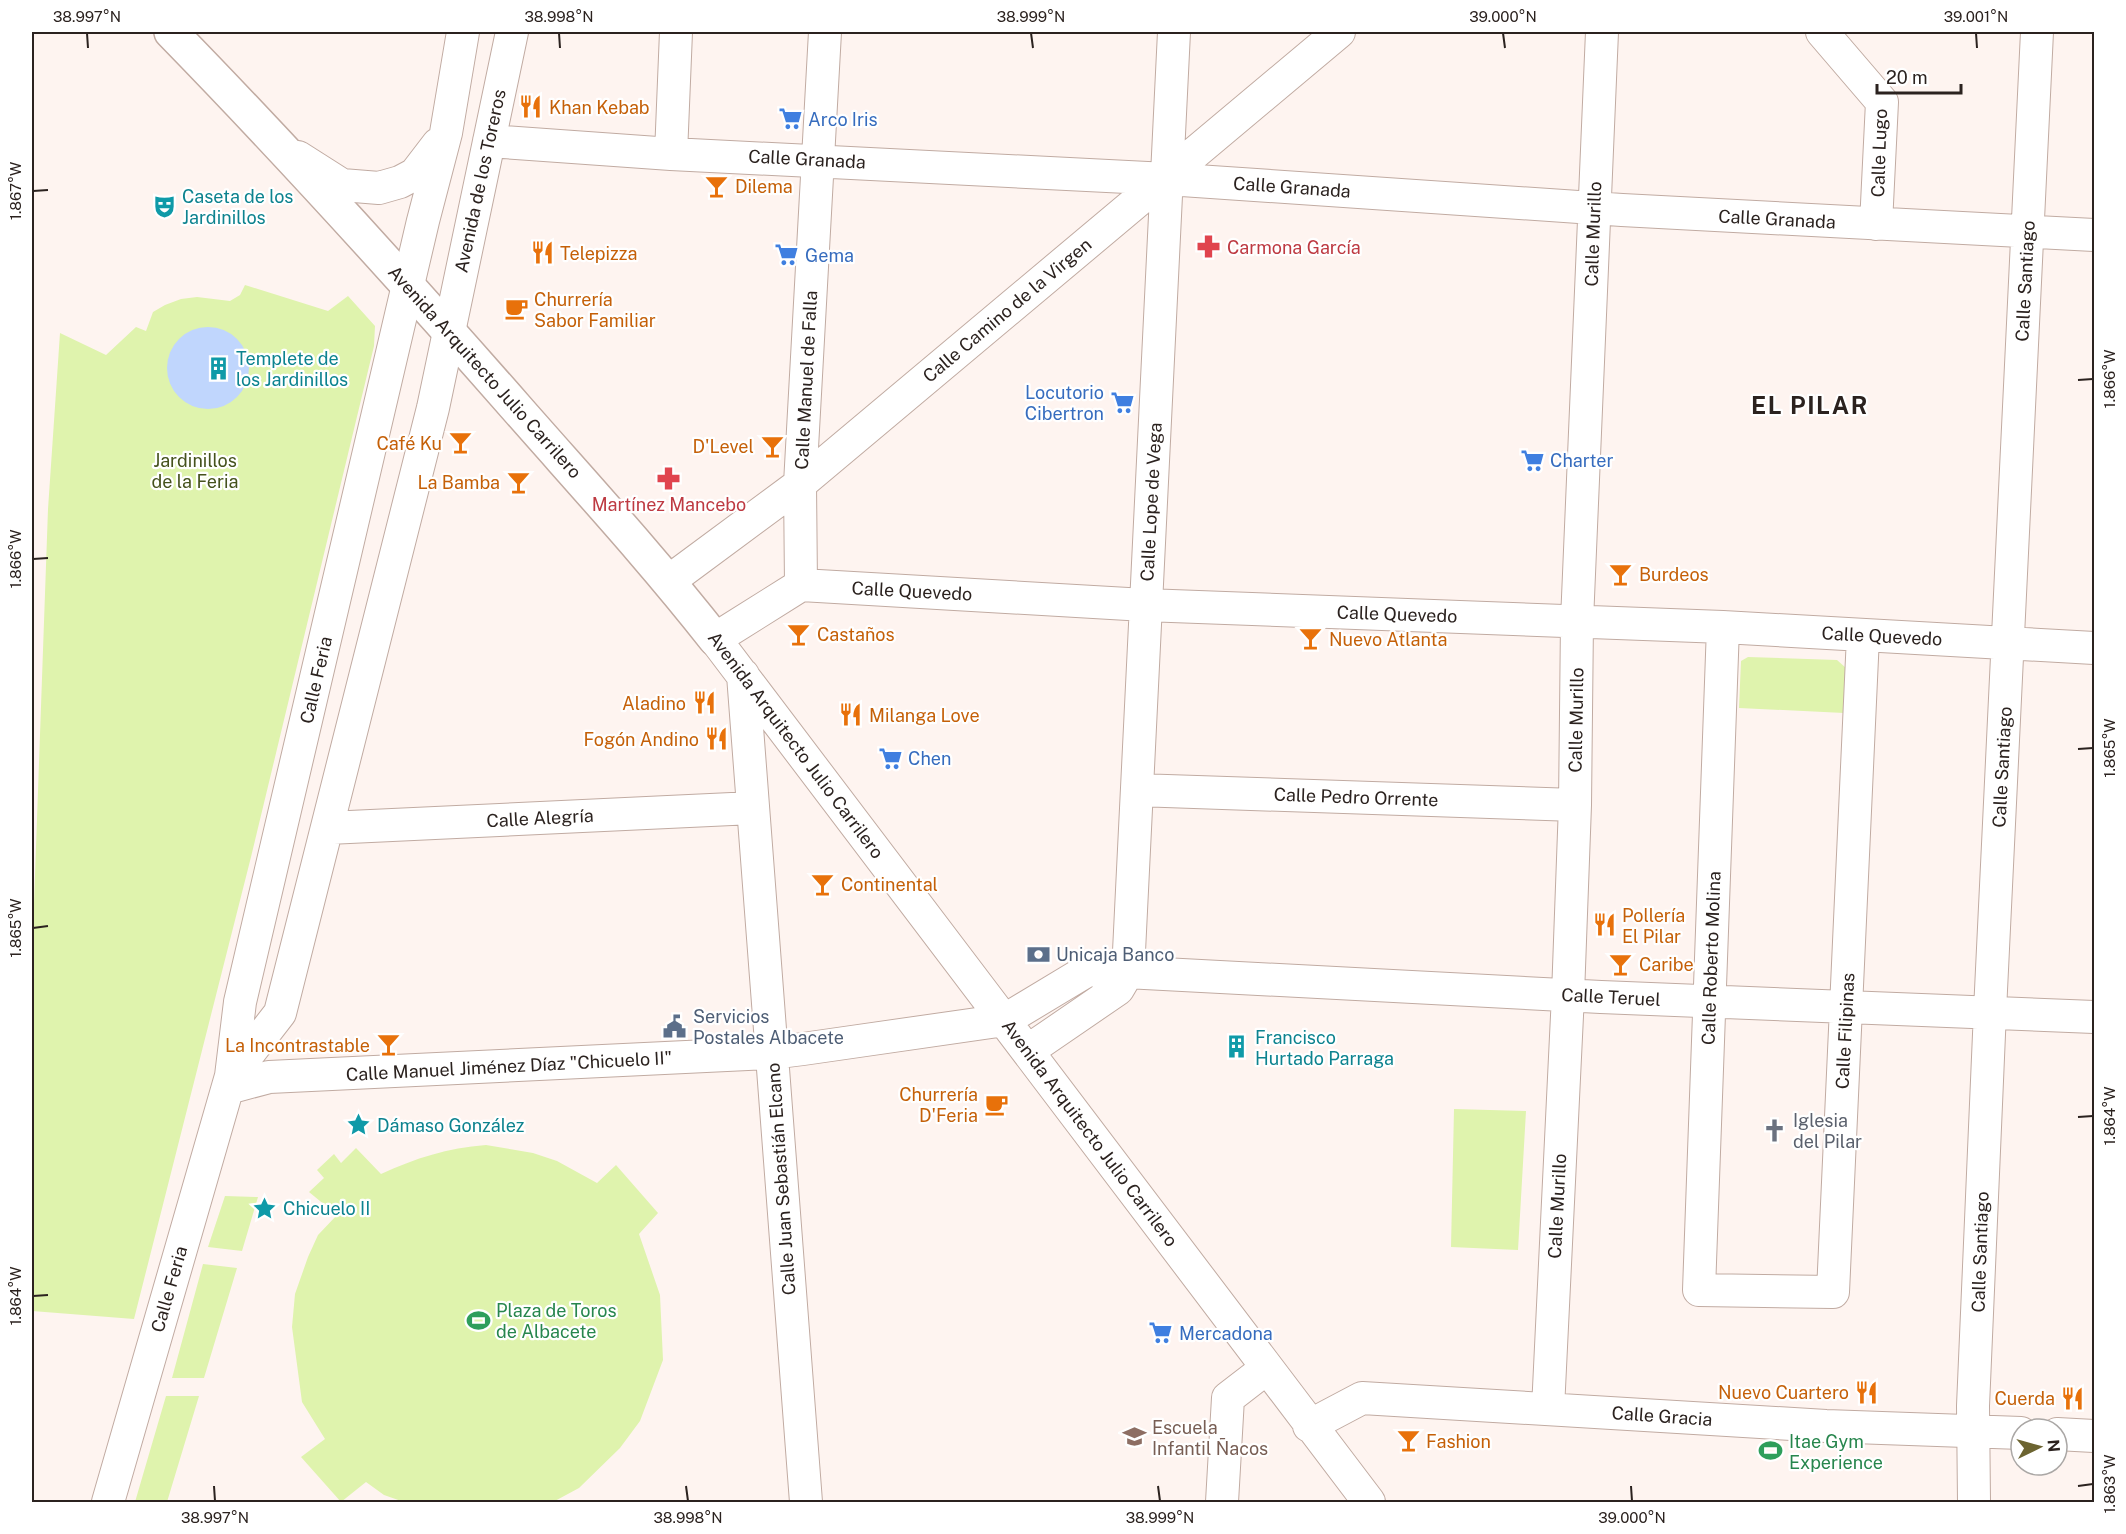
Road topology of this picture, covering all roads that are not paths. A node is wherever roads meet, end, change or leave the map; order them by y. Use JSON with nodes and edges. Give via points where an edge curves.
{"nodes":[{"id":1,"x":171,"y":32,"type":"edge"},
{"id":2,"x":463,"y":32,"type":"edge"},
{"id":3,"x":512,"y":32,"type":"edge"},
{"id":4,"x":676,"y":32,"type":"edge"},
{"id":5,"x":825,"y":32,"type":"edge"},
{"id":6,"x":1174,"y":32,"type":"edge"},
{"id":7,"x":1339,"y":32,"type":"edge"},
{"id":8,"x":1602,"y":32,"type":"edge"},
{"id":9,"x":1822,"y":32,"type":"edge"},
{"id":10,"x":2037,"y":32,"type":"edge"},
{"id":11,"x":446,"y":134,"type":"junction"},
{"id":12,"x":489,"y":141,"type":"junction"},
{"id":13,"x":283,"y":148,"type":"junction"},
{"id":14,"x":671,"y":154,"type":"junction"},
{"id":15,"x":819,"y":159,"type":"junction"},
{"id":16,"x":1167,"y":179,"type":"junction"},
{"id":17,"x":1594,"y":208,"type":"junction"},
{"id":18,"x":1876,"y":224,"type":"junction"},
{"id":19,"x":2028,"y":232,"type":"junction"},
{"id":20,"x":2094,"y":236,"type":"edge"},
{"id":21,"x":408,"y":285,"type":"junction"},
{"id":22,"x":449,"y":331,"type":"junction"},
{"id":23,"x":800,"y":484,"type":"junction"},
{"id":24,"x":669,"y":581,"type":"junction"},
{"id":25,"x":801,"y":585,"type":"junction"},
{"id":26,"x":1146,"y":604,"type":"junction"},
{"id":27,"x":1577,"y":621,"type":"junction"},
{"id":28,"x":1723,"y":627,"type":"junction"},
{"id":29,"x":1863,"y":636,"type":"junction"},
{"id":30,"x":715,"y":639,"type":"junction"},
{"id":31,"x":2008,"y":643,"type":"junction"},
{"id":32,"x":2094,"y":648,"type":"edge"},
{"id":33,"x":743,"y":675,"type":"junction"},
{"id":34,"x":1137,"y":790,"type":"junction"},
{"id":35,"x":1575,"y":805,"type":"junction"},
{"id":36,"x":753,"y":808,"type":"junction"},
{"id":37,"x":327,"y":828,"type":"junction"},
{"id":38,"x":1128,"y":972,"type":"junction"},
{"id":39,"x":1568,"y":995,"type":"junction"},
{"id":40,"x":1709,"y":1001,"type":"junction"},
{"id":41,"x":1846,"y":1006,"type":"junction"},
{"id":42,"x":1990,"y":1011,"type":"junction"},
{"id":43,"x":2094,"y":1017,"type":"edge"},
{"id":44,"x":1005,"y":1020,"type":"junction"},
{"id":45,"x":1029,"y":1050,"type":"junction"},
{"id":46,"x":771,"y":1053,"type":"junction"},
{"id":47,"x":229,"y":1082,"type":"junction"},
{"id":48,"x":1699,"y":1290,"type":"joint"},
{"id":49,"x":1267,"y":1368,"type":"junction"},
{"id":50,"x":1548,"y":1409,"type":"junction"},
{"id":51,"x":1310,"y":1426,"type":"junction"},
{"id":52,"x":1973,"y":1432,"type":"junction"},
{"id":53,"x":2009,"y":1433,"type":"edge"},
{"id":54,"x":2069,"y":1435,"type":"edge"},
{"id":55,"x":2094,"y":1436,"type":"edge"},
{"id":56,"x":108,"y":1503,"type":"edge"},
{"id":57,"x":806,"y":1503,"type":"edge"},
{"id":58,"x":1222,"y":1503,"type":"edge"},
{"id":59,"x":1369,"y":1503,"type":"edge"},
{"id":60,"x":1974,"y":1503,"type":"edge"}],
"edges":[{"from":1,"to":13,"type":"street","name":"Avenida Arquitecto Julio Carrilero"},
{"from":2,"to":11,"type":"street"},
{"from":3,"to":12,"type":"street","name":"Avenida de los Toreros"},
{"from":4,"to":14,"type":"street"},
{"from":5,"to":15,"type":"street","name":"Calle Manuel de Falla"},
{"from":6,"to":16,"type":"street","name":"Calle Lope de Vega"},
{"from":7,"to":16,"type":"street","name":"Calle Camino de la Virgen"},
{"from":8,"to":17,"type":"street","name":"Calle Murillo"},
{"from":9,"to":18,"type":"street","name":"Calle Lugo","via":[[1882,102]]},
{"from":10,"to":19,"type":"street","name":"Calle Santiago"},
{"from":11,"to":13,"type":"street","via":[[415,174],[379,188],[342,184]]},
{"from":11,"to":21,"type":"street"},
{"from":12,"to":14,"type":"street","name":"Calle Granada"},
{"from":12,"to":22,"type":"street","name":"Avenida de los Toreros"},
{"from":13,"to":21,"type":"street","name":"Avenida Arquitecto Julio Carrilero"},
{"from":14,"to":15,"type":"street","name":"Calle Granada"},
{"from":15,"to":16,"type":"street","name":"Calle Granada"},
{"from":15,"to":23,"type":"street","name":"Calle Manuel de Falla"},
{"from":16,"to":17,"type":"street","name":"Calle Granada"},
{"from":16,"to":23,"type":"street","name":"Calle Camino de la Virgen"},
{"from":16,"to":26,"type":"street","name":"Calle Lope de Vega"},
{"from":17,"to":18,"type":"street","name":"Calle Granada"},
{"from":17,"to":27,"type":"street","name":"Calle Murillo"},
{"from":18,"to":19,"type":"street","name":"Calle Granada"},
{"from":19,"to":20,"type":"street","name":"Calle Granada"},
{"from":19,"to":31,"type":"street","name":"Calle Santiago"},
{"from":21,"to":22,"type":"street","name":"Avenida Arquitecto Julio Carrilero"},
{"from":21,"to":47,"type":"street","name":"Calle Feria","via":[[240,1002]]},
{"from":22,"to":24,"type":"street","name":"Avenida Arquitecto Julio Carrilero"},
{"from":22,"to":37,"type":"street","name":"Calle Feria"},
{"from":23,"to":24,"type":"street","name":"Calle Camino de la Virgen"},
{"from":23,"to":25,"type":"street","name":"Calle Manuel de Falla"},
{"from":24,"to":30,"type":"street","name":"Avenida Arquitecto Julio Carrilero"},
{"from":25,"to":26,"type":"street","name":"Calle Quevedo"},
{"from":25,"to":30,"type":"street"},
{"from":26,"to":27,"type":"street","name":"Calle Quevedo"},
{"from":26,"to":34,"type":"street","name":"Calle Lope de Vega"},
{"from":27,"to":28,"type":"street","name":"Calle Quevedo"},
{"from":27,"to":35,"type":"street","name":"Calle Murillo"},
{"from":28,"to":29,"type":"street","name":"Calle Quevedo"},
{"from":28,"to":40,"type":"street","name":"Calle Roberto Molina"},
{"from":29,"to":31,"type":"street","name":"Calle Quevedo"},
{"from":29,"to":41,"type":"street","name":"Calle Filipinas"},
{"from":30,"to":33,"type":"street","name":"Avenida Arquitecto Julio Carrilero"},
{"from":31,"to":32,"type":"street","name":"Calle Quevedo"},
{"from":31,"to":42,"type":"street","name":"Calle Santiago"},
{"from":33,"to":36,"type":"street","name":"Calle Juan Sebastián Elcano"},
{"from":33,"to":44,"type":"street","name":"Avenida Arquitecto Julio Carrilero"},
{"from":34,"to":35,"type":"street","name":"Calle Pedro Orrente"},
{"from":34,"to":38,"type":"street","name":"Calle Lope de Vega"},
{"from":35,"to":39,"type":"street","name":"Calle Murillo"},
{"from":36,"to":37,"type":"street","name":"Calle Alegría"},
{"from":36,"to":46,"type":"street","name":"Calle Juan Sebastián Elcano"},
{"from":37,"to":47,"type":"street","name":"Calle Feria","via":[[280,1013]]},
{"from":38,"to":39,"type":"street","name":"Calle Teruel"},
{"from":38,"to":44,"type":"street","name":"Calle Teruel","via":[[1088,970]]},
{"from":38,"to":45,"type":"street","via":[[1118,989]]},
{"from":39,"to":40,"type":"street","name":"Calle Teruel"},
{"from":39,"to":50,"type":"street","name":"Calle Murillo"},
{"from":40,"to":41,"type":"street","name":"Calle Teruel"},
{"from":40,"to":48,"type":"street","name":"Calle Roberto Molina"},
{"from":41,"to":42,"type":"street","name":"Calle Teruel"},
{"from":41,"to":48,"type":"street","name":"Calle Filipinas","via":[[1833,1292]]},
{"from":42,"to":43,"type":"street","name":"Calle Teruel"},
{"from":42,"to":52,"type":"street","name":"Calle Santiago"},
{"from":44,"to":45,"type":"street","name":"Avenida Arquitecto Julio Carrilero"},
{"from":44,"to":46,"type":"street","name":"Calle Manuel Jiménez Díaz \"Chicuelo II\""},
{"from":45,"to":49,"type":"street","name":"Avenida Arquitecto Julio Carrilero"},
{"from":46,"to":47,"type":"street","name":"Calle Manuel Jiménez Díaz \"Chicuelo II\""},
{"from":46,"to":57,"type":"street","name":"Calle Juan Sebastián Elcano"},
{"from":47,"to":56,"type":"street","name":"Calle Feria"},
{"from":49,"to":51,"type":"street","name":"Avenida Arquitecto Julio Carrilero"},
{"from":49,"to":58,"type":"street","via":[[1228,1398]]},
{"from":50,"to":51,"type":"street","name":"Calle Gracia","via":[[1362,1398]]},
{"from":50,"to":52,"type":"street","name":"Calle Gracia"},
{"from":51,"to":59,"type":"street","name":"Avenida Arquitecto Julio Carrilero"},
{"from":52,"to":53,"type":"street","name":"Calle Gracia"},
{"from":52,"to":60,"type":"street","name":"Calle Santiago"},
{"from":54,"to":55,"type":"street"}]}
